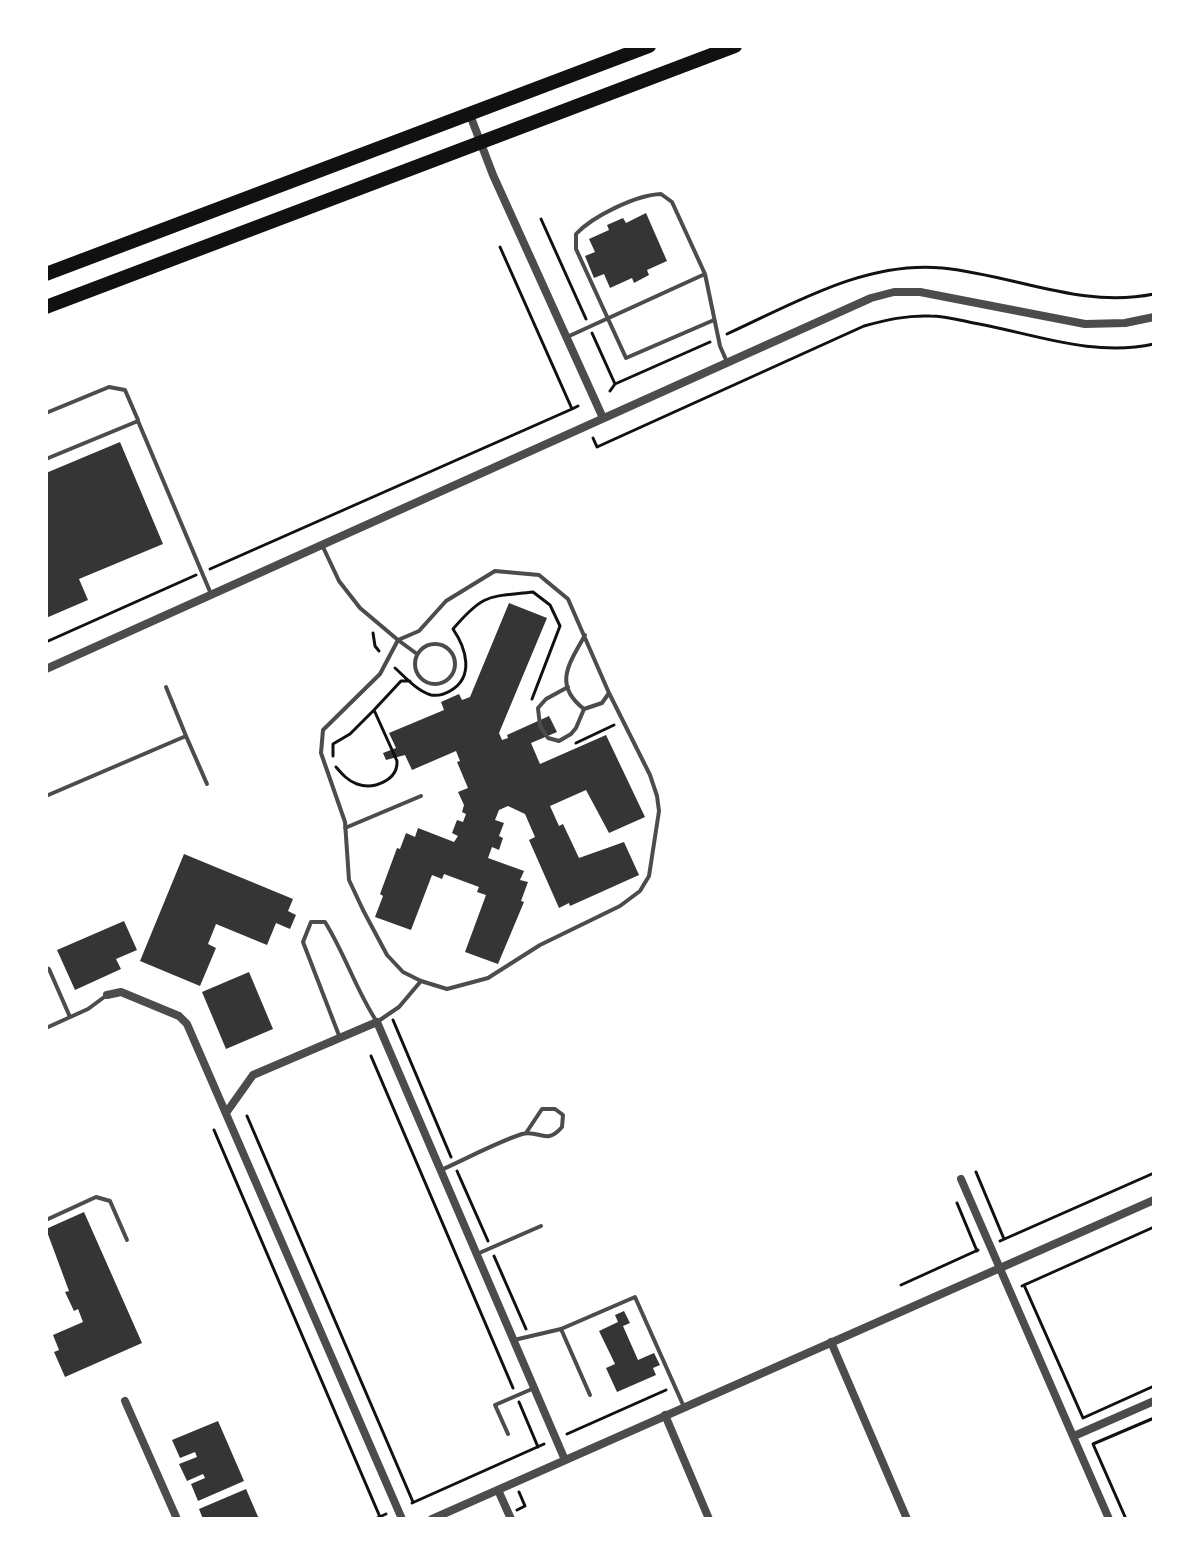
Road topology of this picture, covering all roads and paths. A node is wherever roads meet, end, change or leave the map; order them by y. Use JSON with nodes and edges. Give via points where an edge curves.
{"nodes":[{"id":1,"x":649,"y":46,"type":"edge"},
{"id":2,"x":735,"y":46,"type":"edge"},
{"id":3,"x":470,"y":115,"type":"junction"},
{"id":4,"x":480,"y":142,"type":"junction"},
{"id":5,"x":541,"y":219,"type":"dead end"},
{"id":6,"x":500,"y":247,"type":"dead end"},
{"id":7,"x":46,"y":274,"type":"edge"},
{"id":8,"x":705,"y":274,"type":"junction"},
{"id":9,"x":46,"y":307,"type":"edge"},
{"id":10,"x":1154,"y":317,"type":"edge"},
{"id":11,"x":607,"y":319,"type":"junction"},
{"id":12,"x":714,"y":320,"type":"junction"},
{"id":13,"x":589,"y":327,"type":"junction"},
{"id":14,"x":567,"y":337,"type":"junction"},
{"id":15,"x":1154,"y":344,"type":"edge"},
{"id":16,"x":727,"y":362,"type":"junction"},
{"id":17,"x":615,"y":384,"type":"dead end"},
{"id":18,"x":578,"y":406,"type":"dead end"},
{"id":19,"x":572,"y":409,"type":"junction"},
{"id":20,"x":46,"y":413,"type":"edge"},
{"id":21,"x":603,"y":418,"type":"junction"},
{"id":22,"x":138,"y":421,"type":"junction"},
{"id":23,"x":593,"y":438,"type":"dead end"},
{"id":24,"x":46,"y":459,"type":"edge"},
{"id":25,"x":298,"y":530,"type":"junction"},
{"id":26,"x":301,"y":537,"type":"dead end"},
{"id":27,"x":322,"y":544,"type":"junction"},
{"id":28,"x":202,"y":573,"type":"junction"},
{"id":29,"x":211,"y":594,"type":"junction"},
{"id":30,"x":585,"y":635,"type":"junction"},
{"id":31,"x":398,"y":640,"type":"junction"},
{"id":32,"x":46,"y":642,"type":"edge"},
{"id":33,"x":417,"y":654,"type":"junction"},
{"id":34,"x":395,"y":668,"type":"dead end"},
{"id":35,"x":46,"y":669,"type":"edge"},
{"id":36,"x":410,"y":681,"type":"junction"},
{"id":37,"x":166,"y":687,"type":"dead end"},
{"id":38,"x":568,"y":687,"type":"junction"},
{"id":39,"x":609,"y":693,"type":"junction"},
{"id":40,"x":531,"y":701,"type":"dead end"},
{"id":41,"x":584,"y":709,"type":"junction"},
{"id":42,"x":374,"y":710,"type":"junction"},
{"id":43,"x":614,"y":725,"type":"dead end"},
{"id":44,"x":186,"y":736,"type":"junction"},
{"id":45,"x":573,"y":744,"type":"dead end"},
{"id":46,"x":207,"y":784,"type":"dead end"},
{"id":47,"x":46,"y":796,"type":"edge"},
{"id":48,"x":421,"y":796,"type":"dead end"},
{"id":49,"x":345,"y":828,"type":"junction"},
{"id":50,"x":46,"y":968,"type":"edge"},
{"id":51,"x":421,"y":981,"type":"junction"},
{"id":52,"x":107,"y":995,"type":"joint"},
{"id":53,"x":390,"y":1013,"type":"junction"},
{"id":54,"x":70,"y":1017,"type":"junction"},
{"id":55,"x":377,"y":1022,"type":"junction"},
{"id":56,"x":46,"y":1028,"type":"edge"},
{"id":57,"x":340,"y":1038,"type":"junction"},
{"id":58,"x":371,"y":1056,"type":"dead end"},
{"id":59,"x":226,"y":1113,"type":"junction"},
{"id":60,"x":247,"y":1116,"type":"dead end"},
{"id":61,"x":214,"y":1130,"type":"dead end"},
{"id":62,"x":526,"y":1133,"type":"junction"},
{"id":63,"x":454,"y":1164,"type":"junction"},
{"id":64,"x":441,"y":1170,"type":"junction"},
{"id":65,"x":976,"y":1172,"type":"dead end"},
{"id":66,"x":1154,"y":1173,"type":"edge"},
{"id":67,"x":961,"y":1179,"type":"dead end"},
{"id":68,"x":1154,"y":1200,"type":"edge"},
{"id":69,"x":957,"y":1203,"type":"dead end"},
{"id":70,"x":46,"y":1220,"type":"edge"},
{"id":71,"x":541,"y":1226,"type":"dead end"},
{"id":72,"x":1154,"y":1227,"type":"edge"},
{"id":73,"x":1004,"y":1239,"type":"junction"},
{"id":74,"x":127,"y":1240,"type":"dead end"},
{"id":75,"x":999,"y":1241,"type":"dead end"},
{"id":76,"x":491,"y":1248,"type":"junction"},
{"id":77,"x":477,"y":1254,"type":"junction"},
{"id":78,"x":999,"y":1268,"type":"junction"},
{"id":79,"x":901,"y":1285,"type":"dead end"},
{"id":80,"x":561,"y":1329,"type":"junction"},
{"id":81,"x":529,"y":1336,"type":"junction"},
{"id":82,"x":514,"y":1340,"type":"junction"},
{"id":83,"x":831,"y":1342,"type":"junction"},
{"id":84,"x":1154,"y":1386,"type":"edge"},
{"id":85,"x":675,"y":1387,"type":"junction"},
{"id":86,"x":535,"y":1388,"type":"junction"},
{"id":87,"x":590,"y":1395,"type":"dead end"},
{"id":88,"x":516,"y":1396,"type":"junction"},
{"id":89,"x":125,"y":1401,"type":"dead end"},
{"id":90,"x":1154,"y":1401,"type":"edge"},
{"id":91,"x":684,"y":1407,"type":"junction"},
{"id":92,"x":665,"y":1415,"type":"junction"},
{"id":93,"x":1154,"y":1418,"type":"edge"},
{"id":94,"x":508,"y":1434,"type":"dead end"},
{"id":95,"x":564,"y":1435,"type":"dead end"},
{"id":96,"x":1074,"y":1436,"type":"junction"},
{"id":97,"x":544,"y":1444,"type":"dead end"},
{"id":98,"x":538,"y":1447,"type":"junction"},
{"id":99,"x":565,"y":1460,"type":"junction"},
{"id":100,"x":498,"y":1490,"type":"junction"},
{"id":101,"x":519,"y":1492,"type":"dead end"},
{"id":102,"x":413,"y":1502,"type":"junction"},
{"id":103,"x":407,"y":1505,"type":"dead end"},
{"id":104,"x":517,"y":1510,"type":"dead end"},
{"id":105,"x":386,"y":1514,"type":"dead end"},
{"id":106,"x":378,"y":1518,"type":"edge"},
{"id":107,"x":177,"y":1519,"type":"edge"},
{"id":108,"x":402,"y":1519,"type":"edge"},
{"id":109,"x":432,"y":1519,"type":"edge"},
{"id":110,"x":511,"y":1519,"type":"edge"},
{"id":111,"x":709,"y":1519,"type":"edge"},
{"id":112,"x":907,"y":1519,"type":"edge"},
{"id":113,"x":1109,"y":1519,"type":"edge"},
{"id":114,"x":1126,"y":1519,"type":"edge"}],
"edges":[{"from":1,"to":3,"type":"highway"},
{"from":2,"to":4,"type":"highway"},
{"from":3,"to":4,"type":"street"},
{"from":3,"to":7,"type":"highway"},
{"from":4,"to":9,"type":"highway"},
{"from":4,"to":14,"type":"street"},
{"from":5,"to":13,"type":"path"},
{"from":6,"to":19,"type":"path"},
{"from":8,"to":11,"type":"lane"},
{"from":8,"to":11,"type":"lane","via":[[672,202],[661,194],[649,194],[587,222],[576,234],[576,249]]},
{"from":8,"to":12,"type":"lane"},
{"from":10,"to":16,"type":"street","via":[[1085,324],[920,292],[894,292]]},
{"from":11,"to":12,"type":"lane","via":[[626,358]]},
{"from":11,"to":13,"type":"lane"},
{"from":12,"to":16,"type":"lane"},
{"from":13,"to":14,"type":"lane"},
{"from":13,"to":17,"type":"path"},
{"from":14,"to":21,"type":"street"},
{"from":15,"to":23,"type":"path","via":[[1078,347],[956,319],[907,316],[864,326],[597,447]]},
{"from":16,"to":21,"type":"street"},
{"from":18,"to":19,"type":"path"},
{"from":19,"to":25,"type":"path"},
{"from":20,"to":22,"type":"lane","via":[[109,387],[125,390]]},
{"from":21,"to":27,"type":"street"},
{"from":22,"to":24,"type":"lane"},
{"from":22,"to":28,"type":"lane"},
{"from":25,"to":26,"type":"path"},
{"from":25,"to":28,"type":"path"},
{"from":27,"to":29,"type":"street"},
{"from":27,"to":31,"type":"lane","via":[[339,581],[360,608]]},
{"from":28,"to":29,"type":"lane"},
{"from":28,"to":32,"type":"path"},
{"from":29,"to":35,"type":"street"},
{"from":30,"to":31,"type":"lane","via":[[568,599],[539,575],[495,571],[446,601],[419,631]]},
{"from":30,"to":38,"type":"lane","via":[[565,671]]},
{"from":30,"to":39,"type":"lane"},
{"from":31,"to":33,"type":"lane"},
{"from":31,"to":49,"type":"lane","via":[[380,674],[323,730],[321,753]]},
{"from":33,"to":33,"type":"lane","via":[[415,667],[426,682],[438,684],[453,673],[452,652],[441,644],[427,645]]},
{"from":34,"to":36,"type":"path"},
{"from":36,"to":40,"type":"path","via":[[432,695],[452,690],[462,680],[466,659],[453,629],[475,605],[491,597],[533,592],[550,605],[560,626]]},
{"from":36,"to":42,"type":"path","via":[[401,681]]},
{"from":37,"to":44,"type":"lane"},
{"from":38,"to":41,"type":"lane"},
{"from":38,"to":41,"type":"lane","via":[[538,708],[548,738],[559,741],[571,734]]},
{"from":39,"to":41,"type":"lane","via":[[602,703]]},
{"from":39,"to":51,"type":"lane","via":[[657,796],[652,861],[640,891],[488,978],[447,989]]},
{"from":42,"to":42,"type":"path","via":[[398,769],[392,778],[371,786],[356,784],[337,768],[333,744]]},
{"from":43,"to":45,"type":"path"},
{"from":44,"to":46,"type":"lane"},
{"from":44,"to":47,"type":"lane"},
{"from":48,"to":49,"type":"lane"},
{"from":49,"to":51,"type":"lane","via":[[349,880],[363,910],[387,955]]},
{"from":50,"to":54,"type":"lane"},
{"from":51,"to":53,"type":"lane"},
{"from":52,"to":54,"type":"lane"},
{"from":52,"to":59,"type":"street","via":[[121,992],[179,1016]]},
{"from":53,"to":55,"type":"lane"},
{"from":53,"to":63,"type":"path"},
{"from":54,"to":56,"type":"lane"},
{"from":55,"to":57,"type":"street"},
{"from":55,"to":57,"type":"lane","via":[[335,937],[325,922],[311,922],[303,942]]},
{"from":55,"to":64,"type":"street"},
{"from":57,"to":59,"type":"street","via":[[253,1075]]},
{"from":58,"to":88,"type":"path"},
{"from":59,"to":108,"type":"street"},
{"from":60,"to":102,"type":"path"},
{"from":61,"to":106,"type":"path"},
{"from":62,"to":62,"type":"lane","via":[[552,1136],[562,1127],[563,1115],[542,1109]]},
{"from":62,"to":63,"type":"lane"},
{"from":63,"to":64,"type":"lane"},
{"from":63,"to":76,"type":"path"},
{"from":64,"to":77,"type":"street"},
{"from":65,"to":73,"type":"path"},
{"from":66,"to":73,"type":"path"},
{"from":67,"to":78,"type":"street"},
{"from":68,"to":78,"type":"street"},
{"from":69,"to":79,"type":"path","via":[[980,1250]]},
{"from":70,"to":74,"type":"lane","via":[[96,1197],[110,1201]]},
{"from":71,"to":76,"type":"lane"},
{"from":72,"to":84,"type":"path","via":[[1021,1286],[1083,1418]]},
{"from":73,"to":75,"type":"path"},
{"from":76,"to":77,"type":"lane"},
{"from":76,"to":81,"type":"path"},
{"from":77,"to":82,"type":"street"},
{"from":78,"to":83,"type":"street"},
{"from":78,"to":96,"type":"street"},
{"from":80,"to":81,"type":"lane"},
{"from":80,"to":85,"type":"lane","via":[[635,1297]]},
{"from":80,"to":87,"type":"lane"},
{"from":81,"to":82,"type":"lane"},
{"from":82,"to":86,"type":"street"},
{"from":83,"to":91,"type":"street"},
{"from":83,"to":112,"type":"street"},
{"from":85,"to":91,"type":"lane"},
{"from":85,"to":95,"type":"path"},
{"from":86,"to":88,"type":"lane"},
{"from":86,"to":99,"type":"street"},
{"from":88,"to":94,"type":"lane","via":[[495,1405]]},
{"from":88,"to":98,"type":"path"},
{"from":89,"to":107,"type":"street"},
{"from":90,"to":96,"type":"street"},
{"from":91,"to":92,"type":"street"},
{"from":92,"to":99,"type":"street"},
{"from":92,"to":111,"type":"street"},
{"from":93,"to":114,"type":"path","via":[[1093,1444]]},
{"from":96,"to":113,"type":"street"},
{"from":97,"to":98,"type":"path"},
{"from":98,"to":102,"type":"path"},
{"from":99,"to":100,"type":"street"},
{"from":100,"to":109,"type":"street"},
{"from":100,"to":110,"type":"street"},
{"from":101,"to":104,"type":"path","via":[[525,1506]]},
{"from":102,"to":103,"type":"path"},
{"from":105,"to":106,"type":"path"}]}
